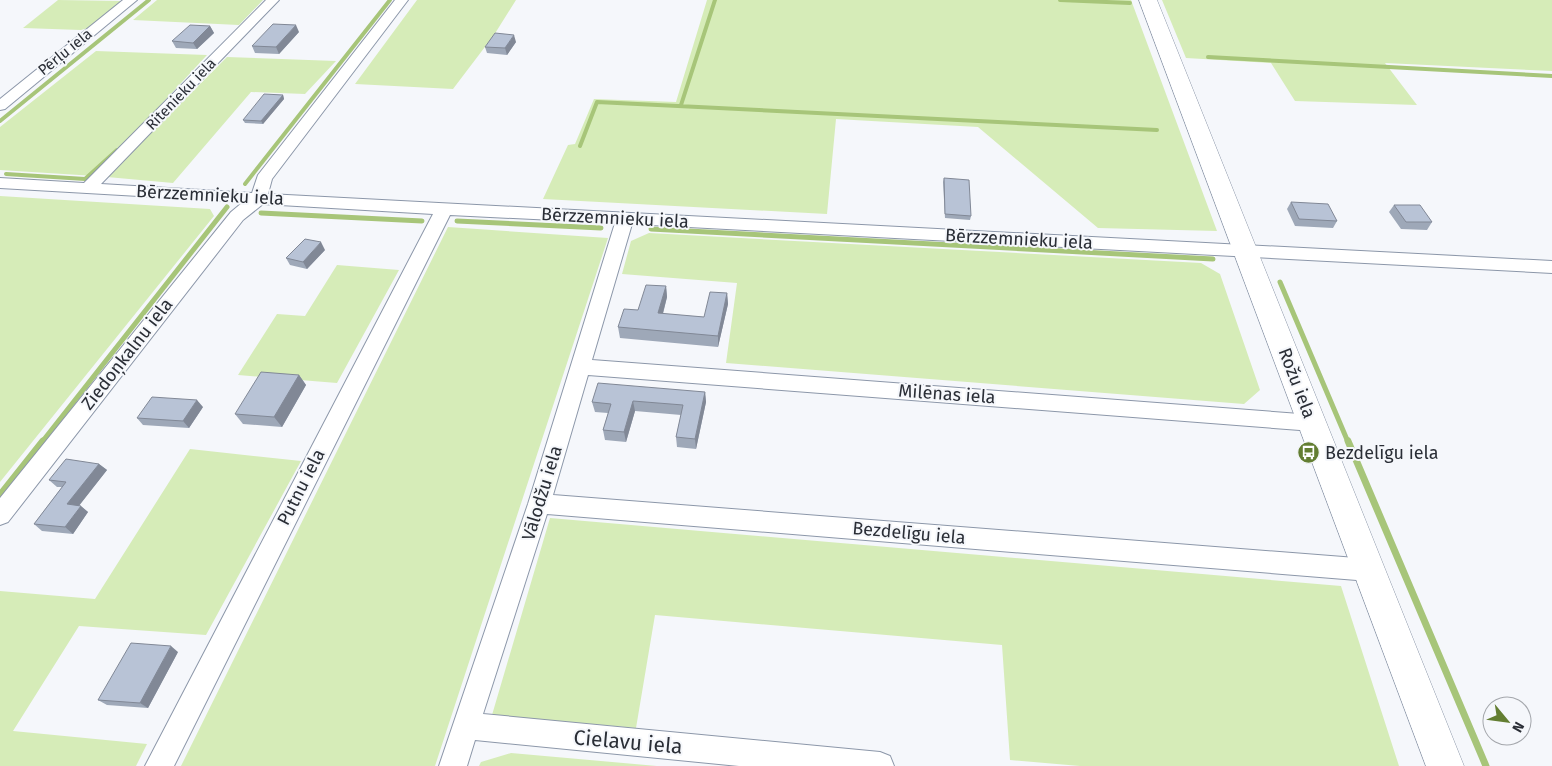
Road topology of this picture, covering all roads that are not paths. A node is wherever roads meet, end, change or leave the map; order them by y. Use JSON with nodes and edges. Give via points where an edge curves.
{"nodes":[{"id":1,"x":131,"y":0,"type":"edge"},
{"id":2,"x":273,"y":0,"type":"edge"},
{"id":3,"x":402,"y":0,"type":"edge"},
{"id":4,"x":1148,"y":0,"type":"edge"},
{"id":5,"x":0,"y":106,"type":"edge"},
{"id":6,"x":0,"y":183,"type":"edge"},
{"id":7,"x":88,"y":188,"type":"junction"},
{"id":8,"x":259,"y":198,"type":"junction"},
{"id":9,"x":444,"y":209,"type":"junction"},
{"id":10,"x":625,"y":218,"type":"junction"},
{"id":11,"x":1238,"y":250,"type":"junction"},
{"id":12,"x":1552,"y":268,"type":"edge"},
{"id":13,"x":581,"y":367,"type":"junction"},
{"id":14,"x":1313,"y":423,"type":"junction"},
{"id":15,"x":539,"y":504,"type":"junction"},
{"id":16,"x":0,"y":514,"type":"edge"},
{"id":17,"x":1369,"y":570,"type":"junction"},
{"id":18,"x":466,"y":726,"type":"junction"},
{"id":19,"x":159,"y":766,"type":"edge"},
{"id":20,"x":453,"y":766,"type":"edge"},
{"id":21,"x":880,"y":766,"type":"edge"},
{"id":22,"x":1446,"y":766,"type":"edge"}],
"edges":[{"from":1,"to":5,"type":"street","name":"Pērļu iela"},
{"from":2,"to":7,"type":"street","name":"Ritenieku iela"},
{"from":3,"to":8,"type":"street","via":[[264,178]]},
{"from":4,"to":11,"type":"street","name":"Rožu iela"},
{"from":6,"to":7,"type":"street","name":"Bērzzemnieku iela"},
{"from":7,"to":8,"type":"street","name":"Bērzzemnieku iela"},
{"from":8,"to":9,"type":"street","name":"Bērzzemnieku iela"},
{"from":8,"to":16,"type":"street","name":"Ziedoņkalnu iela","via":[[237,216]]},
{"from":9,"to":10,"type":"street","name":"Bērzzemnieku iela"},
{"from":9,"to":19,"type":"street","name":"Putnu iela"},
{"from":10,"to":11,"type":"street","name":"Bērzzemnieku iela"},
{"from":10,"to":13,"type":"street","name":"Vālodžu iela"},
{"from":11,"to":12,"type":"street","name":"Bērzzemnieku iela"},
{"from":11,"to":14,"type":"street","name":"Rožu iela"},
{"from":13,"to":14,"type":"street","name":"Milēnas iela"},
{"from":13,"to":15,"type":"street","name":"Vālodžu iela"},
{"from":14,"to":17,"type":"street","name":"Rožu iela"},
{"from":15,"to":17,"type":"street","name":"Bezdelīgu iela"},
{"from":15,"to":18,"type":"street","name":"Vālodžu iela"},
{"from":17,"to":22,"type":"street","name":"Rožu iela"},
{"from":18,"to":20,"type":"street","name":"Vālodžu iela"},
{"from":18,"to":21,"type":"street","name":"Cielavu iela"}]}
